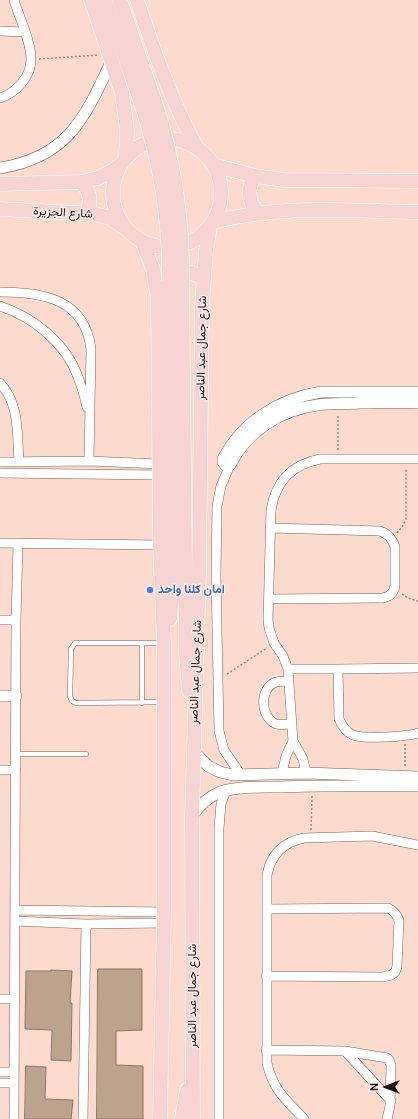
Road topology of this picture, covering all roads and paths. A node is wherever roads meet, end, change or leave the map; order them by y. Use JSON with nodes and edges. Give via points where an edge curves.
{"nodes":[{"id":1,"x":14,"y":0,"type":"edge"},
{"id":2,"x":92,"y":0,"type":"edge"},
{"id":3,"x":106,"y":0,"type":"edge"},
{"id":4,"x":120,"y":0,"type":"edge"},
{"id":5,"x":137,"y":0,"type":"edge"},
{"id":6,"x":0,"y":31,"type":"edge"},
{"id":7,"x":24,"y":32,"type":"junction"},
{"id":8,"x":111,"y":57,"type":"junction"},
{"id":9,"x":31,"y":60,"type":"junction"},
{"id":10,"x":169,"y":90,"type":"junction"},
{"id":11,"x":0,"y":98,"type":"edge"},
{"id":12,"x":148,"y":101,"type":"junction"},
{"id":13,"x":125,"y":105,"type":"junction"},
{"id":14,"x":197,"y":148,"type":"junction"},
{"id":15,"x":123,"y":161,"type":"junction"},
{"id":16,"x":213,"y":165,"type":"junction"},
{"id":17,"x":0,"y":168,"type":"edge"},
{"id":18,"x":255,"y":176,"type":"junction"},
{"id":19,"x":418,"y":181,"type":"edge"},
{"id":20,"x":81,"y":182,"type":"junction"},
{"id":21,"x":0,"y":184,"type":"edge"},
{"id":22,"x":0,"y":209,"type":"edge"},
{"id":23,"x":257,"y":212,"type":"junction"},
{"id":24,"x":418,"y":212,"type":"edge"},
{"id":25,"x":87,"y":213,"type":"junction"},
{"id":26,"x":211,"y":224,"type":"junction"},
{"id":27,"x":124,"y":226,"type":"junction"},
{"id":28,"x":142,"y":241,"type":"junction"},
{"id":29,"x":204,"y":279,"type":"junction"},
{"id":30,"x":169,"y":281,"type":"junction"},
{"id":31,"x":0,"y":292,"type":"edge"},
{"id":32,"x":0,"y":306,"type":"edge"},
{"id":33,"x":0,"y":383,"type":"edge"},
{"id":34,"x":418,"y":392,"type":"edge"},
{"id":35,"x":418,"y":403,"type":"edge"},
{"id":36,"x":338,"y":404,"type":"junction"},
{"id":37,"x":90,"y":422,"type":"junction"},
{"id":38,"x":338,"y":459,"type":"junction"},
{"id":39,"x":406,"y":459,"type":"junction"},
{"id":40,"x":418,"y":459,"type":"edge"},
{"id":41,"x":89,"y":461,"type":"junction"},
{"id":42,"x":0,"y":462,"type":"edge"},
{"id":43,"x":19,"y":462,"type":"junction"},
{"id":44,"x":230,"y":465,"type":"junction"},
{"id":45,"x":160,"y":469,"type":"junction"},
{"id":46,"x":0,"y":473,"type":"edge"},
{"id":47,"x":271,"y":528,"type":"junction"},
{"id":48,"x":390,"y":536,"type":"junction"},
{"id":49,"x":0,"y":543,"type":"edge"},
{"id":50,"x":18,"y":543,"type":"junction"},
{"id":51,"x":160,"y":545,"type":"junction"},
{"id":52,"x":395,"y":585,"type":"junction"},
{"id":53,"x":269,"y":599,"type":"junction"},
{"id":54,"x":418,"y":601,"type":"edge"},
{"id":55,"x":0,"y":620,"type":"edge"},
{"id":56,"x":16,"y":620,"type":"junction"},
{"id":57,"x":142,"y":643,"type":"junction"},
{"id":58,"x":164,"y":643,"type":"junction"},
{"id":59,"x":274,"y":643,"type":"junction"},
{"id":60,"x":418,"y":668,"type":"edge"},
{"id":61,"x":288,"y":669,"type":"junction"},
{"id":62,"x":338,"y":669,"type":"junction"},
{"id":63,"x":217,"y":680,"type":"junction"},
{"id":64,"x":289,"y":681,"type":"junction"},
{"id":65,"x":0,"y":696,"type":"edge"},
{"id":66,"x":16,"y":696,"type":"junction"},
{"id":67,"x":142,"y":702,"type":"junction"},
{"id":68,"x":163,"y":702,"type":"junction"},
{"id":69,"x":195,"y":715,"type":"junction"},
{"id":70,"x":292,"y":724,"type":"junction"},
{"id":71,"x":418,"y":733,"type":"edge"},
{"id":72,"x":404,"y":736,"type":"junction"},
{"id":73,"x":293,"y":741,"type":"junction"},
{"id":74,"x":194,"y":752,"type":"junction"},
{"id":75,"x":16,"y":754,"type":"junction"},
{"id":76,"x":86,"y":754,"type":"dead end"},
{"id":77,"x":0,"y":770,"type":"edge"},
{"id":78,"x":16,"y":770,"type":"junction"},
{"id":79,"x":282,"y":773,"type":"junction"},
{"id":80,"x":306,"y":773,"type":"junction"},
{"id":81,"x":241,"y":775,"type":"junction"},
{"id":82,"x":406,"y":777,"type":"junction"},
{"id":83,"x":418,"y":777,"type":"edge"},
{"id":84,"x":309,"y":786,"type":"junction"},
{"id":85,"x":418,"y":786,"type":"edge"},
{"id":86,"x":242,"y":788,"type":"junction"},
{"id":87,"x":226,"y":790,"type":"junction"},
{"id":88,"x":192,"y":816,"type":"junction"},
{"id":89,"x":311,"y":838,"type":"junction"},
{"id":90,"x":418,"y":845,"type":"edge"},
{"id":91,"x":267,"y":909,"type":"junction"},
{"id":92,"x":16,"y":910,"type":"junction"},
{"id":93,"x":164,"y":918,"type":"junction"},
{"id":94,"x":15,"y":921,"type":"junction"},
{"id":95,"x":86,"y":924,"type":"junction"},
{"id":96,"x":266,"y":976,"type":"junction"},
{"id":97,"x":0,"y":999,"type":"edge"},
{"id":98,"x":15,"y":1000,"type":"junction"},
{"id":99,"x":266,"y":1050,"type":"junction"},
{"id":100,"x":345,"y":1051,"type":"junction"},
{"id":101,"x":0,"y":1072,"type":"edge"},
{"id":102,"x":14,"y":1072,"type":"junction"},
{"id":103,"x":161,"y":1072,"type":"junction"},
{"id":104,"x":193,"y":1072,"type":"junction"},
{"id":105,"x":0,"y":1082,"type":"edge"},
{"id":106,"x":14,"y":1082,"type":"junction"},
{"id":107,"x":391,"y":1101,"type":"junction"},
{"id":108,"x":14,"y":1119,"type":"edge"},
{"id":109,"x":83,"y":1119,"type":"edge"},
{"id":110,"x":160,"y":1119,"type":"edge"},
{"id":111,"x":169,"y":1119,"type":"edge"},
{"id":112,"x":182,"y":1119,"type":"edge"},
{"id":113,"x":193,"y":1119,"type":"edge"},
{"id":114,"x":219,"y":1119,"type":"edge"},
{"id":115,"x":304,"y":1119,"type":"edge"},
{"id":116,"x":387,"y":1119,"type":"edge"}],
"edges":[{"from":1,"to":7,"type":"street"},
{"from":2,"to":8,"type":"main road"},
{"from":3,"to":12,"type":"main road"},
{"from":4,"to":12,"type":"main road"},
{"from":5,"to":10,"type":"main road"},
{"from":6,"to":7,"type":"street"},
{"from":7,"to":9,"type":"street"},
{"from":8,"to":9,"type":"path"},
{"from":8,"to":13,"type":"main road"},
{"from":8,"to":17,"type":"street","via":[[86,113],[65,139],[40,156],[16,166]]},
{"from":9,"to":11,"type":"street","via":[[23,82]]},
{"from":10,"to":13,"type":"main road","via":[[164,100],[150,109],[134,109]]},
{"from":10,"to":14,"type":"main road"},
{"from":12,"to":30,"type":"main road","bridge":true,"via":[[166,138],[178,199],[182,240]]},
{"from":13,"to":15,"type":"main road","via":[[127,130]]},
{"from":14,"to":15,"type":"main road","via":[[185,142],[159,139],[135,148]]},
{"from":14,"to":16,"type":"main road"},
{"from":15,"to":20,"type":"main road","via":[[106,174]]},
{"from":15,"to":27,"type":"main road","via":[[116,174],[112,196],[114,207]]},
{"from":16,"to":18,"type":"main road"},
{"from":16,"to":26,"type":"main road","via":[[221,194],[218,211]]},
{"from":18,"to":19,"type":"main road","via":[[298,180]]},
{"from":18,"to":23,"type":"main road","via":[[250,185],[249,195],[251,204]]},
{"from":20,"to":21,"type":"main road"},
{"from":20,"to":25,"type":"main road","via":[[90,196]]},
{"from":22,"to":25,"type":"main road","name":"شارع الجزيرة"},
{"from":23,"to":24,"type":"main road"},
{"from":23,"to":26,"type":"main road"},
{"from":25,"to":27,"type":"main road","name":"شارع الجزيرة","via":[[110,218]]},
{"from":26,"to":28,"type":"main road","via":[[203,234],[184,245],[162,247]]},
{"from":26,"to":29,"type":"main road","name":"شارع جمال عبد الناصر"},
{"from":27,"to":28,"type":"main road"},
{"from":28,"to":30,"type":"main road","via":[[151,264]]},
{"from":29,"to":30,"type":"main road","via":[[192,273],[179,271],[166,274]]},
{"from":29,"to":69,"type":"main road","name":"شارع جمال عبد الناصر"},
{"from":30,"to":45,"type":"main road","via":[[158,299]]},
{"from":30,"to":58,"type":"main road","via":[[172,593]]},
{"from":30,"to":69,"type":"main road","via":[[186,667],[189,696]]},
{"from":31,"to":37,"type":"street","via":[[44,296],[66,305],[79,317],[88,332],[91,349]]},
{"from":32,"to":37,"type":"street","via":[[33,322],[52,337],[67,355],[78,376]]},
{"from":33,"to":43,"type":"street","via":[[9,395],[16,412]]},
{"from":34,"to":44,"type":"street","via":[[321,392],[287,401],[260,416],[240,433],[222,462]]},
{"from":35,"to":36,"type":"street"},
{"from":36,"to":38,"type":"path"},
{"from":36,"to":44,"type":"street","via":[[302,408],[271,420],[250,437]]},
{"from":37,"to":41,"type":"street"},
{"from":38,"to":39,"type":"street"},
{"from":38,"to":47,"type":"street","via":[[309,461],[290,472],[273,499]]},
{"from":39,"to":40,"type":"street"},
{"from":39,"to":48,"type":"path","via":[[406,520],[397,533]]},
{"from":41,"to":43,"type":"street"},
{"from":41,"to":45,"type":"street"},
{"from":42,"to":43,"type":"street"},
{"from":44,"to":63,"type":"street","via":[[221,486],[217,506]]},
{"from":45,"to":46,"type":"street"},
{"from":45,"to":51,"type":"main road"},
{"from":47,"to":48,"type":"street","via":[[380,531]]},
{"from":47,"to":53,"type":"street"},
{"from":48,"to":52,"type":"street","via":[[395,547]]},
{"from":49,"to":50,"type":"street"},
{"from":50,"to":51,"type":"street"},
{"from":50,"to":56,"type":"street"},
{"from":51,"to":58,"type":"main road"},
{"from":52,"to":53,"type":"street","via":[[392,593],[382,598]]},
{"from":52,"to":54,"type":"path","via":[[400,593]]},
{"from":53,"to":59,"type":"street","via":[[269,628]]},
{"from":55,"to":56,"type":"street"},
{"from":56,"to":66,"type":"street"},
{"from":57,"to":58,"type":"lane"},
{"from":57,"to":67,"type":"lane"},
{"from":57,"to":67,"type":"lane","via":[[75,643],[71,649],[70,696],[76,704]]},
{"from":58,"to":68,"type":"main road"},
{"from":59,"to":61,"type":"street"},
{"from":59,"to":63,"type":"path"},
{"from":60,"to":62,"type":"street"},
{"from":61,"to":62,"type":"street"},
{"from":61,"to":64,"type":"street"},
{"from":62,"to":72,"type":"street","via":[[339,719],[347,732],[360,736]]},
{"from":63,"to":81,"type":"street","via":[[221,742]]},
{"from":64,"to":70,"type":"street"},
{"from":64,"to":70,"type":"street","via":[[275,682],[269,687],[265,693],[263,707],[266,714],[277,724]]},
{"from":65,"to":66,"type":"street"},
{"from":66,"to":75,"type":"street"},
{"from":67,"to":68,"type":"lane"},
{"from":68,"to":93,"type":"main road"},
{"from":69,"to":74,"type":"main road","name":"شارع جمال عبد الناصر"},
{"from":70,"to":73,"type":"street"},
{"from":71,"to":72,"type":"street"},
{"from":72,"to":82,"type":"path"},
{"from":73,"to":79,"type":"street"},
{"from":73,"to":80,"type":"street","via":[[303,759]]},
{"from":74,"to":81,"type":"street","via":[[214,770]]},
{"from":74,"to":88,"type":"main road","name":"شارع جمال عبد الناصر"},
{"from":75,"to":76,"type":"lane"},
{"from":75,"to":78,"type":"street"},
{"from":77,"to":78,"type":"street"},
{"from":78,"to":92,"type":"street"},
{"from":79,"to":80,"type":"street"},
{"from":79,"to":81,"type":"street"},
{"from":80,"to":82,"type":"street"},
{"from":80,"to":84,"type":"street"},
{"from":81,"to":86,"type":"street","via":[[238,782]]},
{"from":82,"to":83,"type":"street"},
{"from":84,"to":85,"type":"street"},
{"from":84,"to":86,"type":"street"},
{"from":84,"to":89,"type":"path"},
{"from":86,"to":87,"type":"street"},
{"from":87,"to":88,"type":"street","via":[[207,800]]},
{"from":87,"to":114,"type":"street","via":[[221,804],[219,828]]},
{"from":88,"to":104,"type":"main road","name":"شارع جمال عبد الناصر"},
{"from":89,"to":90,"type":"street","via":[[372,836]]},
{"from":89,"to":91,"type":"street","via":[[286,844],[273,857],[267,875]]},
{"from":91,"to":96,"type":"street"},
{"from":91,"to":96,"type":"street","via":[[388,908],[397,915],[398,920],[397,966],[392,975]]},
{"from":92,"to":93,"type":"street"},
{"from":92,"to":94,"type":"street"},
{"from":93,"to":95,"type":"street"},
{"from":93,"to":103,"type":"main road"},
{"from":94,"to":95,"type":"street"},
{"from":94,"to":98,"type":"street"},
{"from":95,"to":109,"type":"street"},
{"from":96,"to":99,"type":"street"},
{"from":97,"to":98,"type":"street"},
{"from":98,"to":102,"type":"street"},
{"from":99,"to":100,"type":"street"},
{"from":99,"to":115,"type":"street","via":[[270,1076],[275,1087]]},
{"from":100,"to":107,"type":"street"},
{"from":100,"to":107,"type":"street","via":[[384,1056],[389,1060]]},
{"from":101,"to":102,"type":"street"},
{"from":102,"to":106,"type":"street"},
{"from":103,"to":110,"type":"main road"},
{"from":103,"to":111,"type":"main road"},
{"from":104,"to":112,"type":"main road","via":[[186,1092]]},
{"from":104,"to":113,"type":"main road","name":"شارع جمال عبد الناصر"},
{"from":105,"to":106,"type":"street"},
{"from":106,"to":108,"type":"street"},
{"from":107,"to":116,"type":"street"}]}
